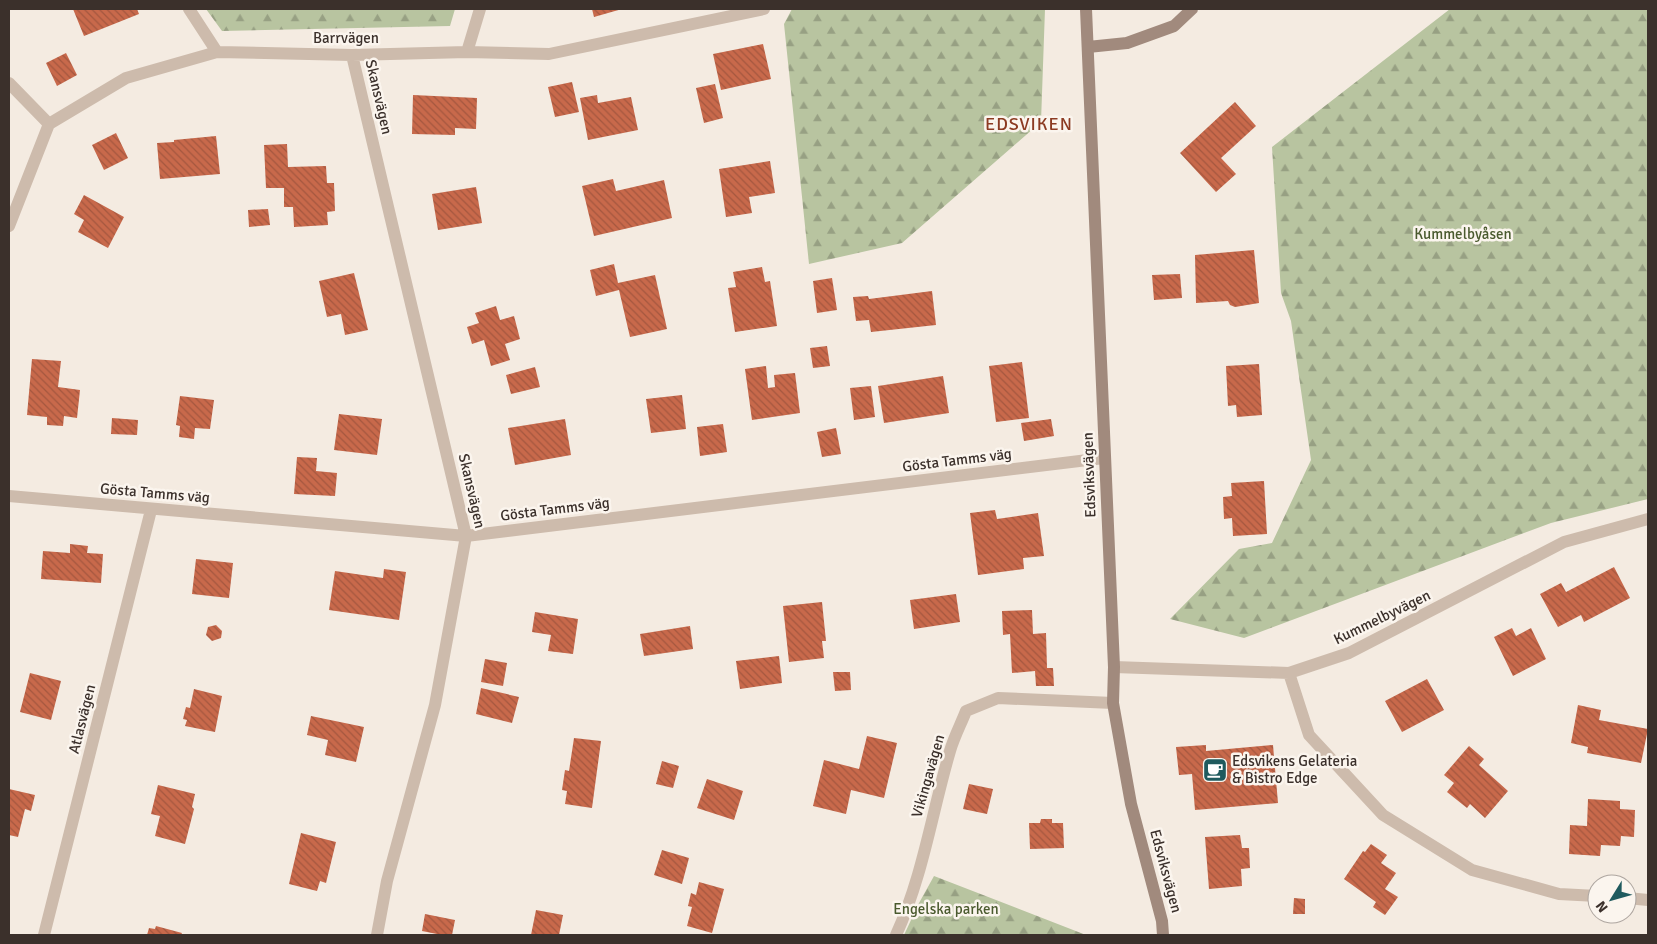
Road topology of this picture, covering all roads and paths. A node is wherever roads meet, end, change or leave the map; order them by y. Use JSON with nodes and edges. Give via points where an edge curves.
{"nodes":[{"id":1,"x":189,"y":9,"type":"edge"},
{"id":2,"x":480,"y":9,"type":"edge"},
{"id":3,"x":764,"y":9,"type":"edge"},
{"id":4,"x":1086,"y":9,"type":"edge"},
{"id":5,"x":1192,"y":9,"type":"edge"},
{"id":6,"x":1088,"y":47,"type":"junction"},
{"id":7,"x":217,"y":52,"type":"junction"},
{"id":8,"x":467,"y":52,"type":"junction"},
{"id":9,"x":352,"y":55,"type":"junction"},
{"id":10,"x":9,"y":83,"type":"edge"},
{"id":11,"x":49,"y":124,"type":"junction"},
{"id":12,"x":9,"y":226,"type":"edge"},
{"id":13,"x":1104,"y":458,"type":"junction"},
{"id":14,"x":9,"y":496,"type":"edge"},
{"id":15,"x":151,"y":510,"type":"junction"},
{"id":16,"x":1648,"y":519,"type":"edge"},
{"id":17,"x":466,"y":536,"type":"junction"},
{"id":18,"x":1114,"y":668,"type":"junction"},
{"id":19,"x":1289,"y":673,"type":"junction"},
{"id":20,"x":1113,"y":703,"type":"junction"},
{"id":21,"x":1587,"y":895,"type":"edge"},
{"id":22,"x":44,"y":935,"type":"edge"},
{"id":23,"x":377,"y":935,"type":"edge"},
{"id":24,"x":896,"y":935,"type":"edge"},
{"id":25,"x":1163,"y":935,"type":"edge"}],
"edges":[{"from":1,"to":7,"type":"street"},
{"from":2,"to":8,"type":"street"},
{"from":3,"to":8,"type":"street","name":"Barrvägen","via":[[549,54]]},
{"from":4,"to":6,"type":"street","name":"Edsviksvägen"},
{"from":5,"to":6,"type":"street","via":[[1174,26],[1127,43]]},
{"from":6,"to":13,"type":"street","name":"Edsviksvägen"},
{"from":7,"to":9,"type":"street","name":"Barrvägen"},
{"from":7,"to":11,"type":"street","name":"Barrvägen","via":[[126,78]]},
{"from":8,"to":9,"type":"street","name":"Barrvägen"},
{"from":9,"to":17,"type":"street","name":"Skansvägen"},
{"from":10,"to":11,"type":"street"},
{"from":11,"to":12,"type":"street"},
{"from":13,"to":17,"type":"street","name":"Gösta Tamms väg"},
{"from":13,"to":18,"type":"street","name":"Edsviksvägen"},
{"from":14,"to":15,"type":"street","name":"Gösta Tamms väg"},
{"from":15,"to":17,"type":"street","name":"Gösta Tamms väg"},
{"from":15,"to":22,"type":"street","name":"Atlasvägen"},
{"from":16,"to":19,"type":"street","name":"Kummelbyvägen","via":[[1564,542],[1349,653]]},
{"from":17,"to":23,"type":"street","name":"Skansvägen","via":[[435,705],[387,881]]},
{"from":18,"to":19,"type":"street","name":"Kummelbyvägen"},
{"from":18,"to":20,"type":"street","name":"Edsviksvägen"},
{"from":19,"to":21,"type":"street","via":[[1309,735],[1383,816],[1472,870],[1559,894]]},
{"from":20,"to":24,"type":"street","name":"Vikingavägen","via":[[998,698],[966,711],[951,749],[908,910]]},
{"from":20,"to":25,"type":"street","name":"Edsviksvägen","via":[[1131,804]]}]}
